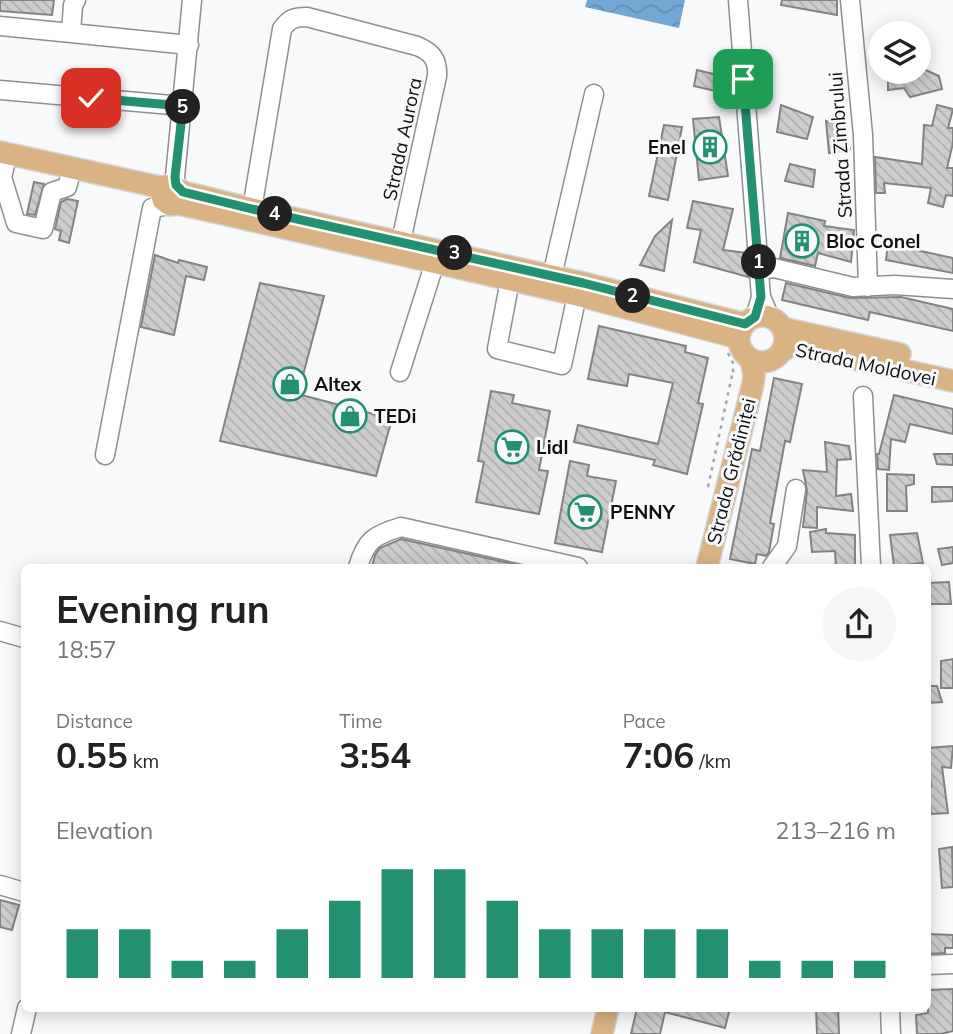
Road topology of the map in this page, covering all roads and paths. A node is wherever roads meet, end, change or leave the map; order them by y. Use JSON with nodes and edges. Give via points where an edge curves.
{"nodes":[{"id":1,"x":76,"y":0,"type":"edge"},
{"id":2,"x":192,"y":0,"type":"edge"},
{"id":3,"x":738,"y":0,"type":"edge"},
{"id":4,"x":850,"y":0,"type":"edge"},
{"id":5,"x":0,"y":26,"type":"edge"},
{"id":6,"x":71,"y":33,"type":"junction"},
{"id":7,"x":188,"y":45,"type":"junction"},
{"id":8,"x":0,"y":90,"type":"edge"},
{"id":9,"x":594,"y":94,"type":"dead end"},
{"id":10,"x":183,"y":106,"type":"junction"},
{"id":11,"x":3,"y":158,"type":"edge"},
{"id":12,"x":69,"y":180,"type":"junction"},
{"id":13,"x":170,"y":194,"type":"junction"},
{"id":14,"x":252,"y":209,"type":"junction"},
{"id":15,"x":401,"y":241,"type":"junction"},
{"id":16,"x":435,"y":262,"type":"junction"},
{"id":17,"x":760,"y":270,"type":"junction"},
{"id":18,"x":552,"y":276,"type":"junction"},
{"id":19,"x":510,"y":280,"type":"junction"},
{"id":20,"x":868,"y":287,"type":"junction"},
{"id":21,"x":953,"y":289,"type":"edge"},
{"id":22,"x":576,"y":295,"type":"junction"},
{"id":23,"x":759,"y":320,"type":"junction"},
{"id":24,"x":763,"y":362,"type":"junction"},
{"id":25,"x":953,"y":366,"type":"edge"},
{"id":26,"x":733,"y":371,"type":"dead end"},
{"id":27,"x":400,"y":372,"type":"dead end"},
{"id":28,"x":953,"y":382,"type":"edge"},
{"id":29,"x":863,"y":396,"type":"dead end"},
{"id":30,"x":105,"y":454,"type":"dead end"},
{"id":31,"x":708,"y":487,"type":"dead end"},
{"id":32,"x":796,"y":489,"type":"dead end"},
{"id":33,"x":359,"y":564,"type":"edge"},
{"id":34,"x":565,"y":564,"type":"edge"},
{"id":35,"x":708,"y":564,"type":"edge"},
{"id":36,"x":774,"y":564,"type":"edge"},
{"id":37,"x":870,"y":564,"type":"edge"},
{"id":38,"x":0,"y":631,"type":"edge"},
{"id":39,"x":21,"y":637,"type":"edge"},
{"id":40,"x":0,"y":885,"type":"edge"},
{"id":41,"x":21,"y":891,"type":"edge"},
{"id":42,"x":953,"y":964,"type":"edge"},
{"id":43,"x":931,"y":965,"type":"edge"},
{"id":44,"x":26,"y":1012,"type":"edge"},
{"id":45,"x":607,"y":1012,"type":"edge"},
{"id":46,"x":890,"y":1012,"type":"edge"},
{"id":47,"x":21,"y":1034,"type":"edge"},
{"id":48,"x":602,"y":1034,"type":"edge"},
{"id":49,"x":891,"y":1034,"type":"edge"}],
"edges":[{"from":1,"to":6,"type":"street"},
{"from":2,"to":7,"type":"street"},
{"from":3,"to":17,"type":"street"},
{"from":4,"to":20,"type":"street","name":"Strada Zimbrului","via":[[863,135]]},
{"from":5,"to":6,"type":"street"},
{"from":6,"to":7,"type":"street"},
{"from":7,"to":10,"type":"street"},
{"from":8,"to":10,"type":"street"},
{"from":9,"to":18,"type":"street"},
{"from":10,"to":13,"type":"street"},
{"from":11,"to":12,"type":"main road","name":"Strada Moldovei"},
{"from":11,"to":12,"type":"street","via":[[2,177],[16,223],[43,229],[52,192],[67,187]]},
{"from":11,"to":13,"type":"main road","name":"Strada Moldovei"},
{"from":12,"to":13,"type":"main road","name":"Strada Moldovei"},
{"from":13,"to":14,"type":"main road","name":"Strada Moldovei"},
{"from":13,"to":16,"type":"main road","name":"Strada Moldovei"},
{"from":13,"to":30,"type":"street"},
{"from":14,"to":15,"type":"main road","name":"Strada Moldovei"},
{"from":14,"to":15,"type":"street","name":"Strada Aurora","via":[[282,29],[296,17],[307,17],[417,46],[434,57],[437,76]]},
{"from":15,"to":18,"type":"main road","name":"Strada Moldovei"},
{"from":16,"to":19,"type":"main road","name":"Strada Moldovei"},
{"from":16,"to":27,"type":"street"},
{"from":17,"to":20,"type":"street","via":[[774,268]]},
{"from":17,"to":23,"type":"street"},
{"from":18,"to":23,"type":"main road","name":"Strada Moldovei"},
{"from":19,"to":22,"type":"main road","name":"Strada Moldovei"},
{"from":19,"to":22,"type":"street","via":[[497,349],[562,365]]},
{"from":20,"to":21,"type":"street"},
{"from":22,"to":23,"type":"main road","name":"Strada Moldovei"},
{"from":23,"to":24,"type":"main road","via":[[743,351]]},
{"from":23,"to":24,"type":"main road","name":"Strada Grădiniței","via":[[785,340]]},
{"from":23,"to":25,"type":"main road","name":"Strada Moldovei"},
{"from":24,"to":28,"type":"main road","name":"Strada Moldovei","via":[[792,345]]},
{"from":24,"to":35,"type":"main road","name":"Strada Grădiniței"},
{"from":26,"to":31,"type":"path"},
{"from":29,"to":37,"type":"street"},
{"from":32,"to":36,"type":"street","via":[[788,545]]},
{"from":33,"to":34,"type":"street","via":[[364,547],[374,537],[401,527]]},
{"from":38,"to":39,"type":"street"},
{"from":40,"to":41,"type":"street"},
{"from":42,"to":43,"type":"street"},
{"from":44,"to":47,"type":"street"},
{"from":45,"to":48,"type":"main road"},
{"from":46,"to":49,"type":"street"}]}
